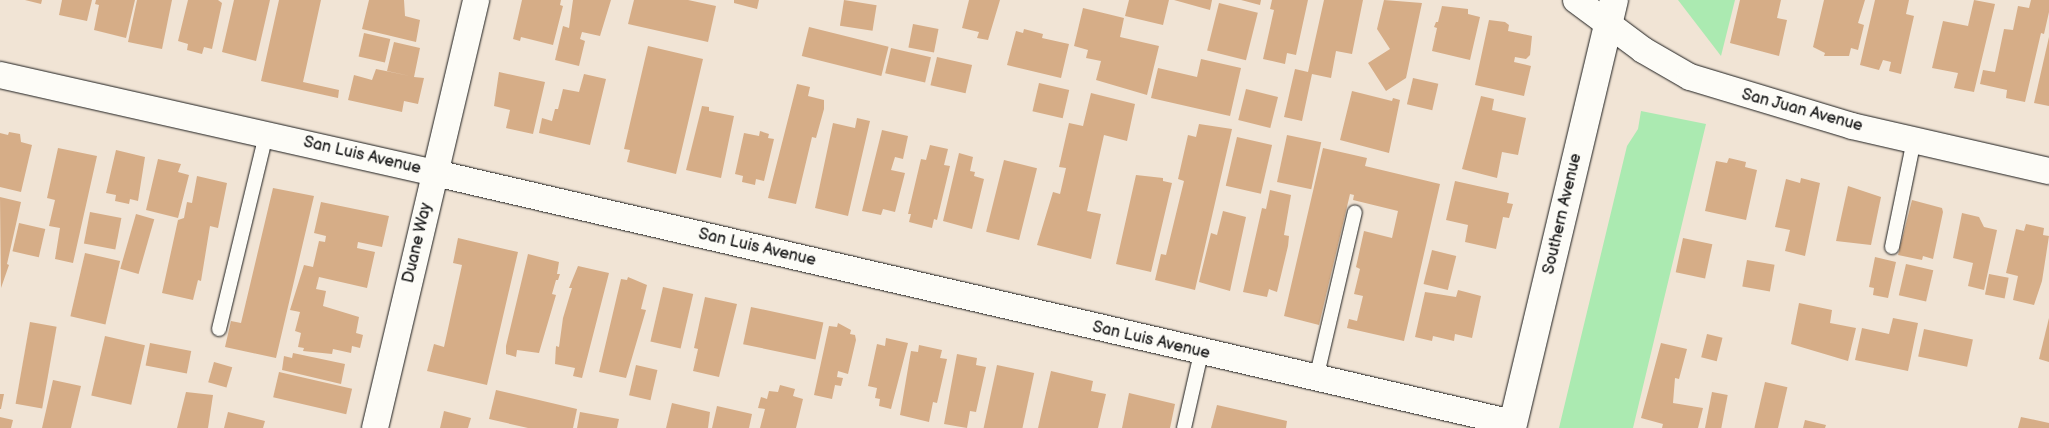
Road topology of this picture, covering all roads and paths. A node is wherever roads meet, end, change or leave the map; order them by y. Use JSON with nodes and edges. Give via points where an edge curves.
{"nodes":[{"id":1,"x":476,"y":0,"type":"edge"},
{"id":2,"x":1576,"y":0,"type":"edge"},
{"id":3,"x":1611,"y":12,"type":"edge"},
{"id":4,"x":0,"y":75,"type":"edge"},
{"id":5,"x":266,"y":135,"type":"junction"},
{"id":6,"x":1914,"y":140,"type":"junction"},
{"id":7,"x":2049,"y":171,"type":"edge"},
{"id":8,"x":435,"y":172,"type":"junction"},
{"id":9,"x":1354,"y":212,"type":"dead end"},
{"id":10,"x":1892,"y":248,"type":"dead end"},
{"id":11,"x":219,"y":329,"type":"dead end"},
{"id":12,"x":1201,"y":353,"type":"junction"},
{"id":13,"x":1316,"y":379,"type":"junction"},
{"id":14,"x":1512,"y":426,"type":"edge"},
{"id":15,"x":375,"y":428,"type":"edge"},
{"id":16,"x":1184,"y":428,"type":"edge"}],
"edges":[{"from":1,"to":8,"type":"street","name":"Duane Way"},
{"from":2,"to":3,"type":"street","name":"San Juan Avenue"},
{"from":3,"to":6,"type":"street","name":"San Juan Avenue","via":[[1643,50],[1690,77],[1824,118]]},
{"from":3,"to":14,"type":"street","name":"Southern Avenue"},
{"from":4,"to":5,"type":"street","name":"San Luis Avenue"},
{"from":5,"to":8,"type":"street","name":"San Luis Avenue"},
{"from":5,"to":11,"type":"lane"},
{"from":6,"to":7,"type":"street","name":"San Juan Avenue"},
{"from":6,"to":10,"type":"lane"},
{"from":8,"to":12,"type":"street","name":"San Luis Avenue"},
{"from":8,"to":15,"type":"street","name":"Duane Way"},
{"from":9,"to":13,"type":"lane"},
{"from":12,"to":13,"type":"street","name":"San Luis Avenue"},
{"from":12,"to":16,"type":"lane"},
{"from":13,"to":14,"type":"street","name":"San Luis Avenue"}]}
